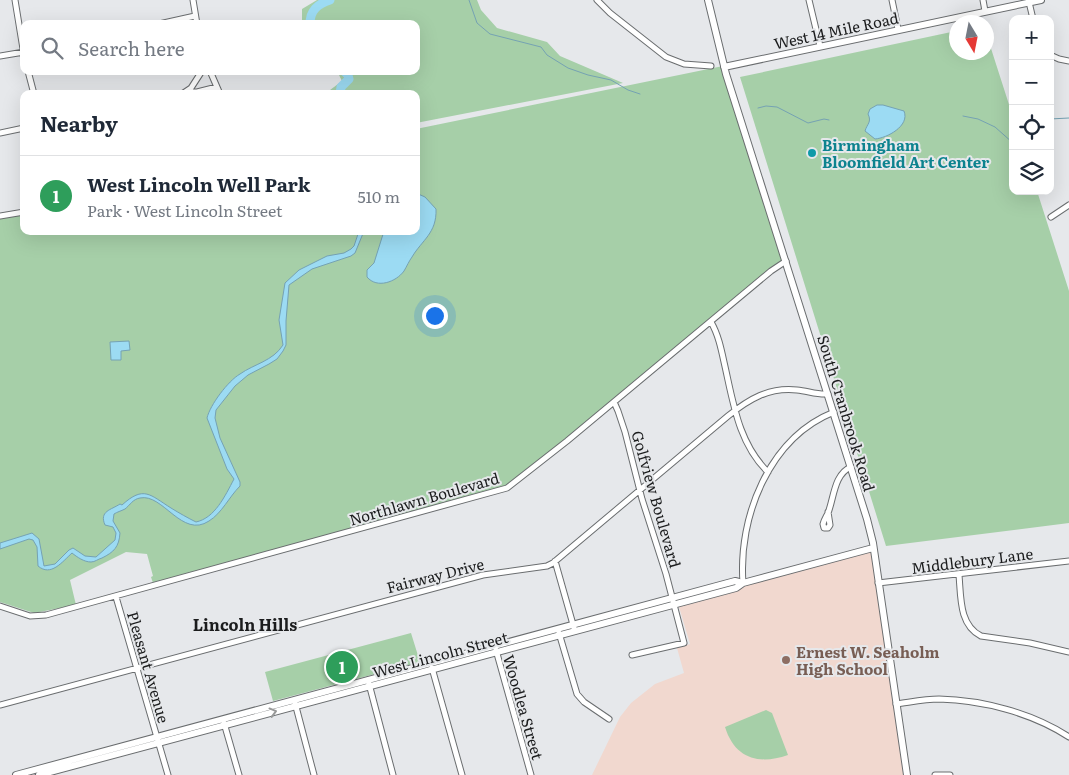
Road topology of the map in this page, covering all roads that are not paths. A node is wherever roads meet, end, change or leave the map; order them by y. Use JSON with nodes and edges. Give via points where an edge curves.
{"nodes":[{"id":1,"x":15,"y":0,"type":"edge"},
{"id":2,"x":193,"y":0,"type":"edge"},
{"id":3,"x":597,"y":0,"type":"edge"},
{"id":4,"x":708,"y":0,"type":"edge"},
{"id":5,"x":809,"y":0,"type":"edge"},
{"id":6,"x":892,"y":0,"type":"edge"},
{"id":7,"x":982,"y":0,"type":"edge"},
{"id":8,"x":1041,"y":0,"type":"edge"},
{"id":9,"x":1029,"y":2,"type":"junction"},
{"id":10,"x":985,"y":12,"type":"junction"},
{"id":11,"x":1032,"y":15,"type":"edge"},
{"id":12,"x":195,"y":16,"type":"junction"},
{"id":13,"x":177,"y":20,"type":"edge"},
{"id":14,"x":196,"y":20,"type":"edge"},
{"id":15,"x":20,"y":29,"type":"edge"},
{"id":16,"x":898,"y":29,"type":"junction"},
{"id":17,"x":820,"y":46,"type":"junction"},
{"id":18,"x":20,"y":54,"type":"edge"},
{"id":19,"x":0,"y":56,"type":"edge"},
{"id":20,"x":1054,"y":56,"type":"edge"},
{"id":21,"x":1069,"y":61,"type":"edge"},
{"id":22,"x":711,"y":66,"type":"dead end"},
{"id":23,"x":724,"y":67,"type":"junction"},
{"id":24,"x":29,"y":75,"type":"edge"},
{"id":25,"x":200,"y":75,"type":"edge"},
{"id":26,"x":212,"y":75,"type":"edge"},
{"id":27,"x":217,"y":87,"type":"junction"},
{"id":28,"x":33,"y":90,"type":"edge"},
{"id":29,"x":188,"y":90,"type":"edge"},
{"id":30,"x":205,"y":90,"type":"edge"},
{"id":31,"x":218,"y":90,"type":"edge"},
{"id":32,"x":20,"y":129,"type":"edge"},
{"id":33,"x":0,"y":133,"type":"edge"},
{"id":34,"x":1069,"y":206,"type":"edge"},
{"id":35,"x":20,"y":213,"type":"edge"},
{"id":36,"x":0,"y":216,"type":"edge"},
{"id":37,"x":1051,"y":218,"type":"dead end"},
{"id":38,"x":786,"y":260,"type":"junction"},
{"id":39,"x":710,"y":322,"type":"junction"},
{"id":40,"x":828,"y":394,"type":"junction"},
{"id":41,"x":614,"y":402,"type":"junction"},
{"id":42,"x":736,"y":410,"type":"junction"},
{"id":43,"x":834,"y":412,"type":"junction"},
{"id":44,"x":851,"y":467,"type":"junction"},
{"id":45,"x":768,"y":472,"type":"junction"},
{"id":46,"x":640,"y":490,"type":"junction"},
{"id":47,"x":828,"y":512,"type":"dead end"},
{"id":48,"x":874,"y":548,"type":"junction"},
{"id":49,"x":555,"y":561,"type":"junction"},
{"id":50,"x":1069,"y":561,"type":"edge"},
{"id":51,"x":959,"y":575,"type":"junction"},
{"id":52,"x":743,"y":582,"type":"junction"},
{"id":53,"x":878,"y":583,"type":"junction"},
{"id":54,"x":116,"y":597,"type":"junction"},
{"id":55,"x":672,"y":601,"type":"junction"},
{"id":56,"x":0,"y":606,"type":"edge"},
{"id":57,"x":574,"y":628,"type":"junction"},
{"id":58,"x":558,"y":632,"type":"junction"},
{"id":59,"x":495,"y":649,"type":"junction"},
{"id":60,"x":1069,"y":652,"type":"edge"},
{"id":61,"x":632,"y":656,"type":"dead end"},
{"id":62,"x":431,"y":666,"type":"junction"},
{"id":63,"x":137,"y":668,"type":"junction"},
{"id":64,"x":369,"y":683,"type":"junction"},
{"id":65,"x":295,"y":703,"type":"junction"},
{"id":66,"x":896,"y":704,"type":"junction"},
{"id":67,"x":0,"y":705,"type":"edge"},
{"id":68,"x":609,"y":720,"type":"dead end"},
{"id":69,"x":224,"y":722,"type":"junction"},
{"id":70,"x":1069,"y":736,"type":"edge"},
{"id":71,"x":157,"y":740,"type":"junction"},
{"id":72,"x":55,"y":768,"type":"junction"},
{"id":73,"x":16,"y":775,"type":"edge"},
{"id":74,"x":40,"y":775,"type":"edge"},
{"id":75,"x":168,"y":775,"type":"edge"},
{"id":76,"x":239,"y":775,"type":"edge"},
{"id":77,"x":314,"y":775,"type":"edge"},
{"id":78,"x":393,"y":775,"type":"edge"},
{"id":79,"x":462,"y":775,"type":"edge"},
{"id":80,"x":531,"y":775,"type":"edge"},
{"id":81,"x":907,"y":775,"type":"edge"},
{"id":82,"x":935,"y":775,"type":"edge"},
{"id":83,"x":950,"y":775,"type":"edge"}],
"edges":[{"from":1,"to":15,"type":"street"},
{"from":2,"to":12,"type":"street"},
{"from":3,"to":22,"type":"street","via":[[666,57],[684,64]]},
{"from":4,"to":23,"type":"street","name":"South Cranbrook Road"},
{"from":5,"to":17,"type":"street"},
{"from":6,"to":16,"type":"street"},
{"from":7,"to":10,"type":"street"},
{"from":8,"to":9,"type":"street","name":"West 14 Mile Road"},
{"from":9,"to":10,"type":"street","name":"West 14 Mile Road"},
{"from":9,"to":11,"type":"street"},
{"from":10,"to":16,"type":"street","name":"West 14 Mile Road"},
{"from":12,"to":13,"type":"street"},
{"from":12,"to":14,"type":"street"},
{"from":16,"to":17,"type":"street","name":"West 14 Mile Road"},
{"from":17,"to":23,"type":"street","name":"West 14 Mile Road"},
{"from":18,"to":19,"type":"street"},
{"from":20,"to":21,"type":"street"},
{"from":23,"to":38,"type":"street","name":"South Cranbrook Road"},
{"from":24,"to":28,"type":"street"},
{"from":25,"to":29,"type":"street"},
{"from":26,"to":27,"type":"street"},
{"from":27,"to":30,"type":"street"},
{"from":27,"to":31,"type":"street"},
{"from":32,"to":33,"type":"street"},
{"from":34,"to":37,"type":"street"},
{"from":35,"to":36,"type":"street"},
{"from":38,"to":39,"type":"street","name":"Northlawn Boulevard"},
{"from":38,"to":40,"type":"street","name":"South Cranbrook Road"},
{"from":39,"to":41,"type":"street","name":"Northlawn Boulevard"},
{"from":39,"to":42,"type":"street","via":[[718,340]]},
{"from":40,"to":42,"type":"street","name":"Fairway Drive","via":[[778,390],[758,395]]},
{"from":40,"to":43,"type":"street","name":"South Cranbrook Road"},
{"from":41,"to":46,"type":"street","name":"Golfview Boulevard"},
{"from":41,"to":54,"type":"street","name":"Northlawn Boulevard","via":[[502,490]]},
{"from":42,"to":45,"type":"street","via":[[745,442]]},
{"from":42,"to":46,"type":"street","name":"Fairway Drive"},
{"from":43,"to":44,"type":"street","name":"South Cranbrook Road"},
{"from":43,"to":45,"type":"street","via":[[803,431]]},
{"from":44,"to":47,"type":"street","via":[[842,474]]},
{"from":44,"to":48,"type":"street","name":"South Cranbrook Road"},
{"from":45,"to":52,"type":"street","via":[[748,520]]},
{"from":46,"to":49,"type":"street","name":"Fairway Drive"},
{"from":46,"to":55,"type":"street","name":"Golfview Boulevard"},
{"from":48,"to":52,"type":"street","name":"West Lincoln Street"},
{"from":48,"to":53,"type":"street","name":"South Cranbrook Road"},
{"from":49,"to":57,"type":"street"},
{"from":49,"to":63,"type":"street","name":"Fairway Drive","via":[[543,567],[482,575]]},
{"from":50,"to":51,"type":"street","name":"Middlebury Lane"},
{"from":51,"to":53,"type":"street","name":"Middlebury Lane"},
{"from":51,"to":60,"type":"street","via":[[964,617],[974,633]]},
{"from":52,"to":55,"type":"street","name":"West Lincoln Street","via":[[734,581]]},
{"from":53,"to":66,"type":"street","name":"South Cranbrook Road"},
{"from":54,"to":56,"type":"street","name":"Northlawn Boulevard","via":[[36,616]]},
{"from":54,"to":63,"type":"street","name":"Pleasant Avenue"},
{"from":55,"to":57,"type":"street","name":"West Lincoln Street"},
{"from":55,"to":61,"type":"street","name":"Golfview Boulevard","via":[[684,642]]},
{"from":57,"to":58,"type":"street","name":"West Lincoln Street"},
{"from":58,"to":59,"type":"street","name":"West Lincoln Street"},
{"from":58,"to":68,"type":"street","via":[[578,694]]},
{"from":59,"to":62,"type":"street","name":"West Lincoln Street"},
{"from":59,"to":80,"type":"street","name":"Woodlea Street"},
{"from":62,"to":64,"type":"street","name":"West Lincoln Street"},
{"from":62,"to":79,"type":"street"},
{"from":63,"to":67,"type":"street","name":"Fairway Drive"},
{"from":63,"to":71,"type":"street","name":"Pleasant Avenue"},
{"from":64,"to":65,"type":"street","name":"West Lincoln Street"},
{"from":64,"to":78,"type":"street"},
{"from":65,"to":69,"type":"street","name":"West Lincoln Street"},
{"from":65,"to":77,"type":"street"},
{"from":66,"to":70,"type":"street","via":[[937,699],[972,702],[1030,718]]},
{"from":66,"to":81,"type":"street","name":"South Cranbrook Road"},
{"from":69,"to":71,"type":"street","name":"West Lincoln Street"},
{"from":69,"to":76,"type":"street"},
{"from":71,"to":72,"type":"street","name":"West Lincoln Street"},
{"from":71,"to":75,"type":"street","name":"Pleasant Avenue"},
{"from":72,"to":73,"type":"street","name":"West Lincoln Street"},
{"from":72,"to":74,"type":"street","name":"West Lincoln Street"},
{"from":82,"to":83,"type":"street"}]}
